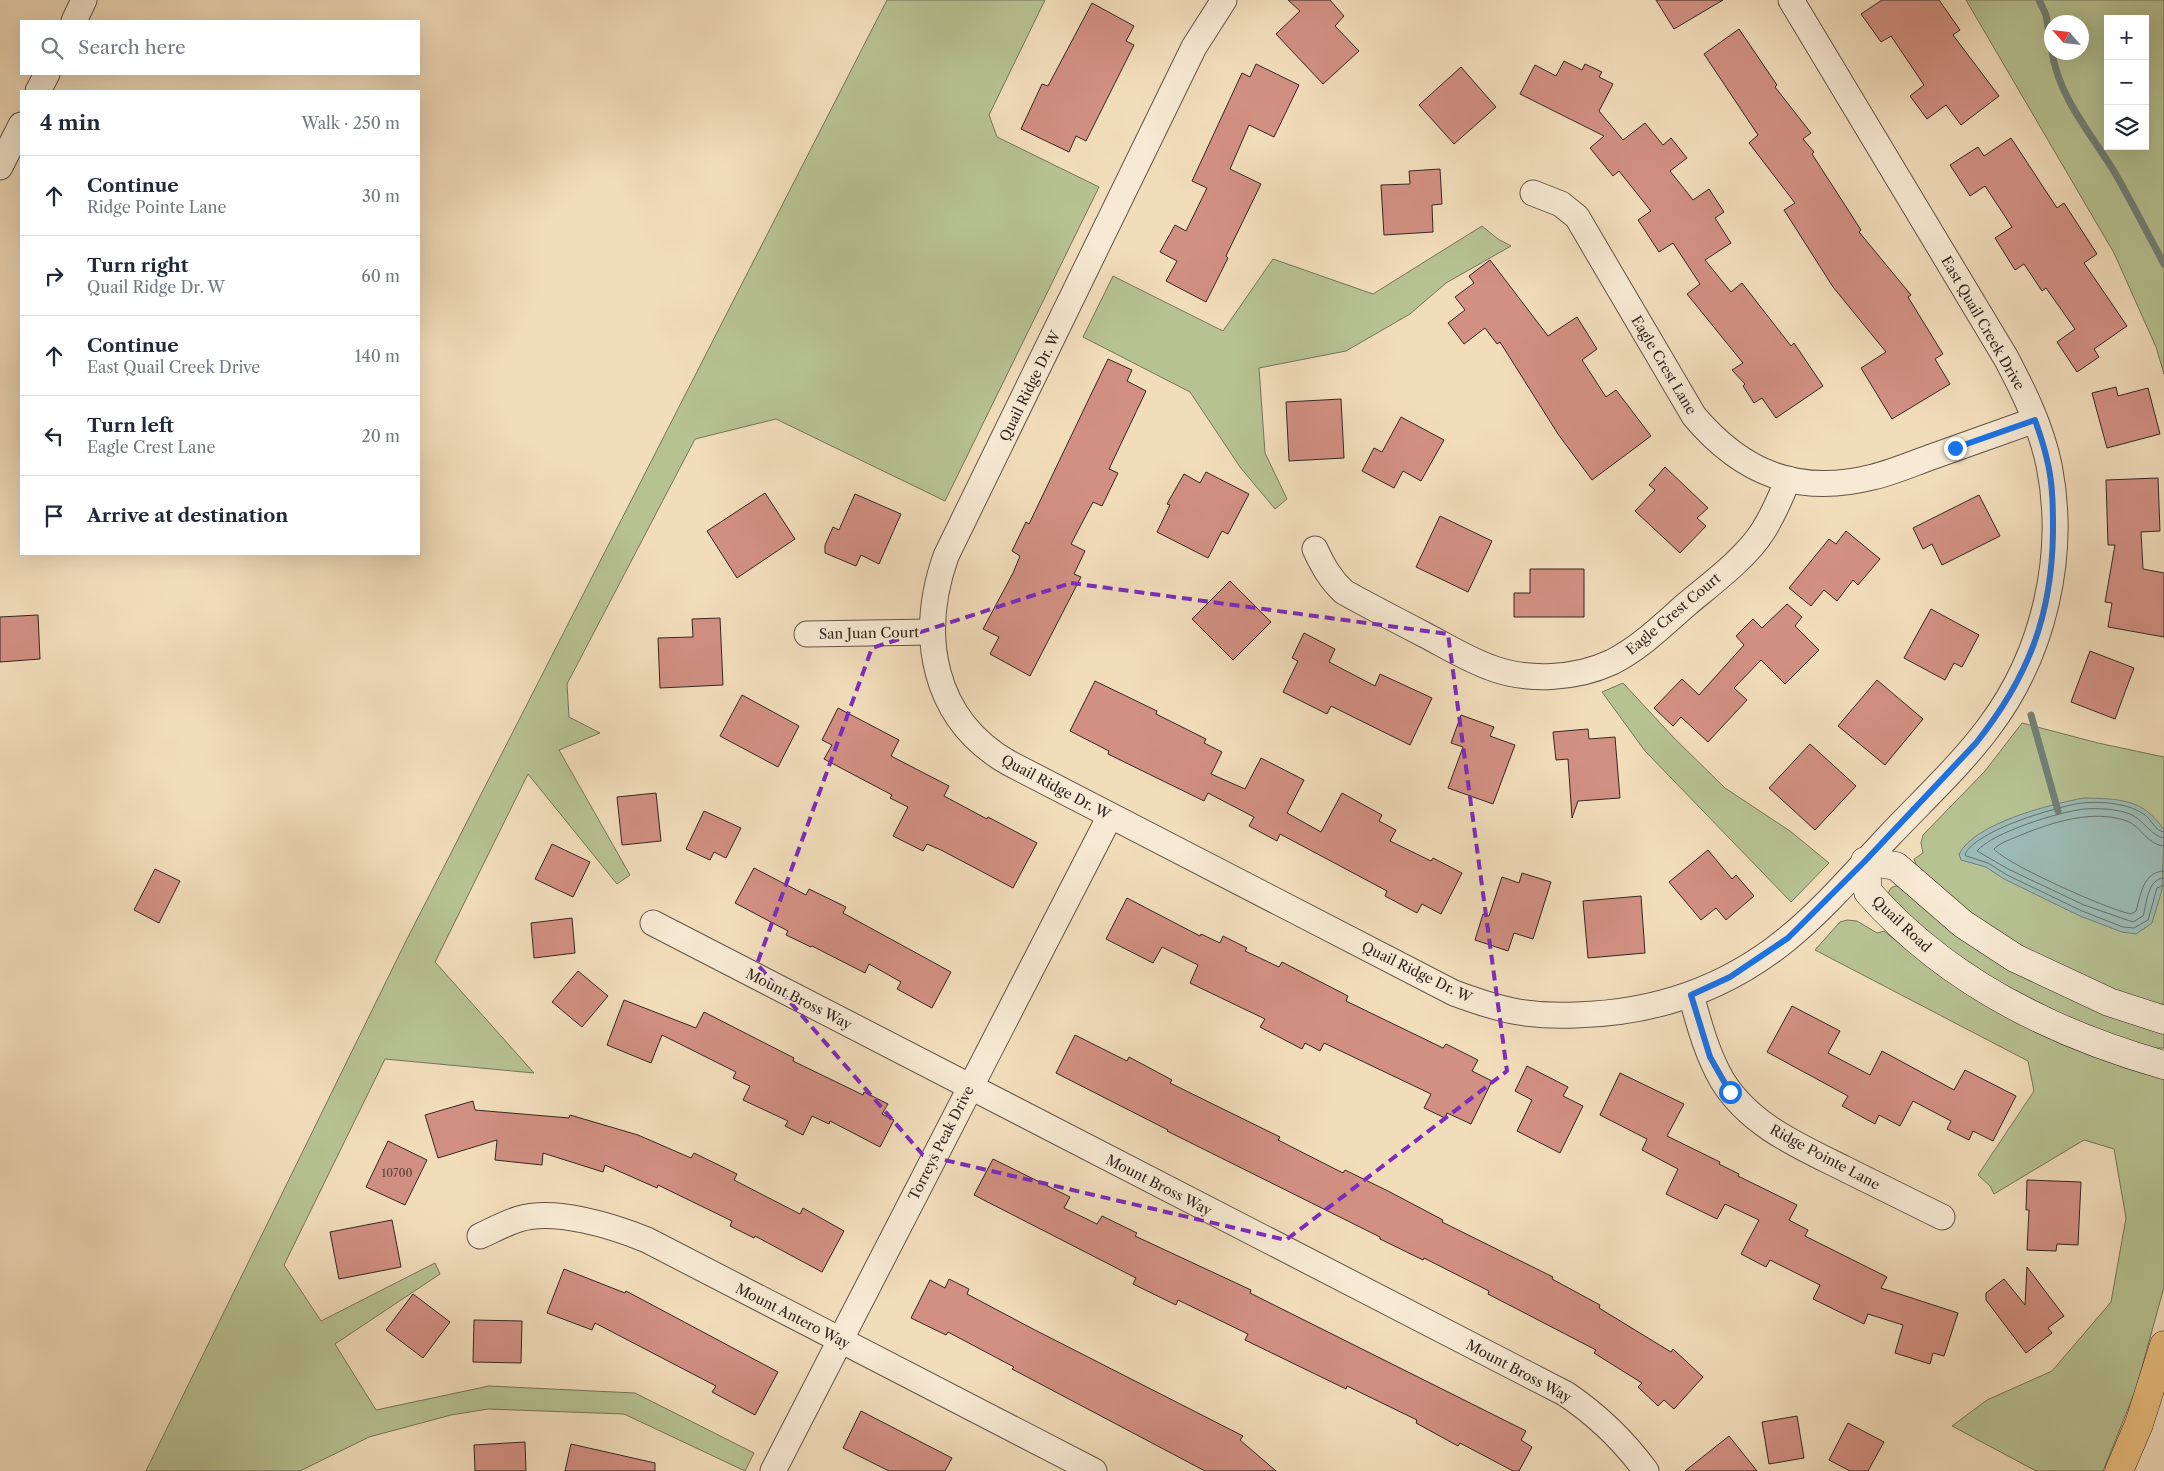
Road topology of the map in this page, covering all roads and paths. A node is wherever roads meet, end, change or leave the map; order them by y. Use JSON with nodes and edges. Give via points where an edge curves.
{"nodes":[{"id":1,"x":84,"y":0,"type":"edge"},
{"id":2,"x":1224,"y":0,"type":"edge"},
{"id":3,"x":1790,"y":0,"type":"edge"},
{"id":4,"x":74,"y":20,"type":"edge"},
{"id":5,"x":46,"y":75,"type":"edge"},
{"id":6,"x":39,"y":90,"type":"edge"},
{"id":7,"x":20,"y":127,"type":"edge"},
{"id":8,"x":0,"y":167,"type":"edge"},
{"id":9,"x":1533,"y":193,"type":"dead end"},
{"id":10,"x":2035,"y":420,"type":"junction"},
{"id":11,"x":1788,"y":479,"type":"junction"},
{"id":12,"x":1315,"y":549,"type":"dead end"},
{"id":13,"x":932,"y":632,"type":"junction"},
{"id":14,"x":807,"y":634,"type":"dead end"},
{"id":15,"x":1110,"y":816,"type":"junction"},
{"id":16,"x":1865,"y":861,"type":"junction"},
{"id":17,"x":653,"y":923,"type":"dead end"},
{"id":18,"x":1691,"y":995,"type":"junction"},
{"id":19,"x":2164,"y":1020,"type":"edge"},
{"id":20,"x":2164,"y":1065,"type":"edge"},
{"id":21,"x":970,"y":1087,"type":"junction"},
{"id":22,"x":1942,"y":1217,"type":"dead end"},
{"id":23,"x":480,"y":1236,"type":"dead end"},
{"id":24,"x":841,"y":1340,"type":"junction"},
{"id":25,"x":2164,"y":1345,"type":"edge"},
{"id":26,"x":773,"y":1471,"type":"edge"},
{"id":27,"x":1094,"y":1471,"type":"edge"},
{"id":28,"x":1646,"y":1471,"type":"edge"},
{"id":29,"x":2119,"y":1471,"type":"edge"}],
"edges":[{"from":1,"to":4,"type":"street"},
{"from":2,"to":13,"type":"street","name":"Quail Ridge Dr. W","via":[[1194,47],[946,556],[933,604]]},
{"from":3,"to":10,"type":"street","name":"East Quail Creek Drive","via":[[2006,358]]},
{"from":5,"to":6,"type":"street"},
{"from":7,"to":8,"type":"street"},
{"from":9,"to":11,"type":"street","name":"Eagle Crest Lane","via":[[1561,204],[1577,217],[1686,404],[1704,428],[1743,461],[1762,472]]},
{"from":10,"to":11,"type":"street","name":"Eagle Crest Lane","via":[[1872,477],[1816,482]]},
{"from":10,"to":16,"type":"street","name":"East Quail Creek Drive","via":[[2048,464],[2053,525],[2048,599],[2036,640],[2019,679],[1990,726]]},
{"from":11,"to":12,"type":"street","name":"Eagle Crest Court","via":[[1763,532],[1708,586],[1624,655],[1598,667],[1567,675],[1515,674],[1468,658],[1344,592],[1332,581]]},
{"from":13,"to":14,"type":"street","name":"San Juan Court"},
{"from":13,"to":15,"type":"street","name":"Quail Ridge Dr. W","via":[[941,685],[953,709],[976,738],[997,756]]},
{"from":15,"to":18,"type":"street","name":"Quail Ridge Dr. W","via":[[1454,993],[1485,1004],[1528,1014],[1590,1015],[1642,1009]]},
{"from":15,"to":21,"type":"street","name":"Torreys Peak Drive"},
{"from":16,"to":18,"type":"street","name":"Quail Ridge Dr. W","via":[[1788,938],[1730,977]]},
{"from":16,"to":19,"type":"street","via":[[1896,866],[1963,924],[2015,958],[2109,1002]]},
{"from":16,"to":20,"type":"street","name":"Quail Road","via":[[1868,892],[1909,935],[1966,979],[2065,1032],[2120,1053]]},
{"from":17,"to":21,"type":"street","name":"Mount Bross Way"},
{"from":18,"to":22,"type":"street","name":"Ridge Pointe Lane","via":[[1710,1057],[1730,1092],[1749,1114],[1797,1144]]},
{"from":21,"to":24,"type":"street","name":"Torreys Peak Drive"},
{"from":21,"to":28,"type":"street","name":"Mount Bross Way","via":[[1566,1394],[1604,1424]]},
{"from":23,"to":24,"type":"street","name":"Mount Antero Way","via":[[519,1219],[548,1216],[630,1233]]},
{"from":24,"to":26,"type":"street","name":"Torreys Peak Drive"},
{"from":24,"to":27,"type":"street","name":"Mount Antero Way"},
{"from":25,"to":29,"type":"main road","via":[[2139,1424]]}]}
